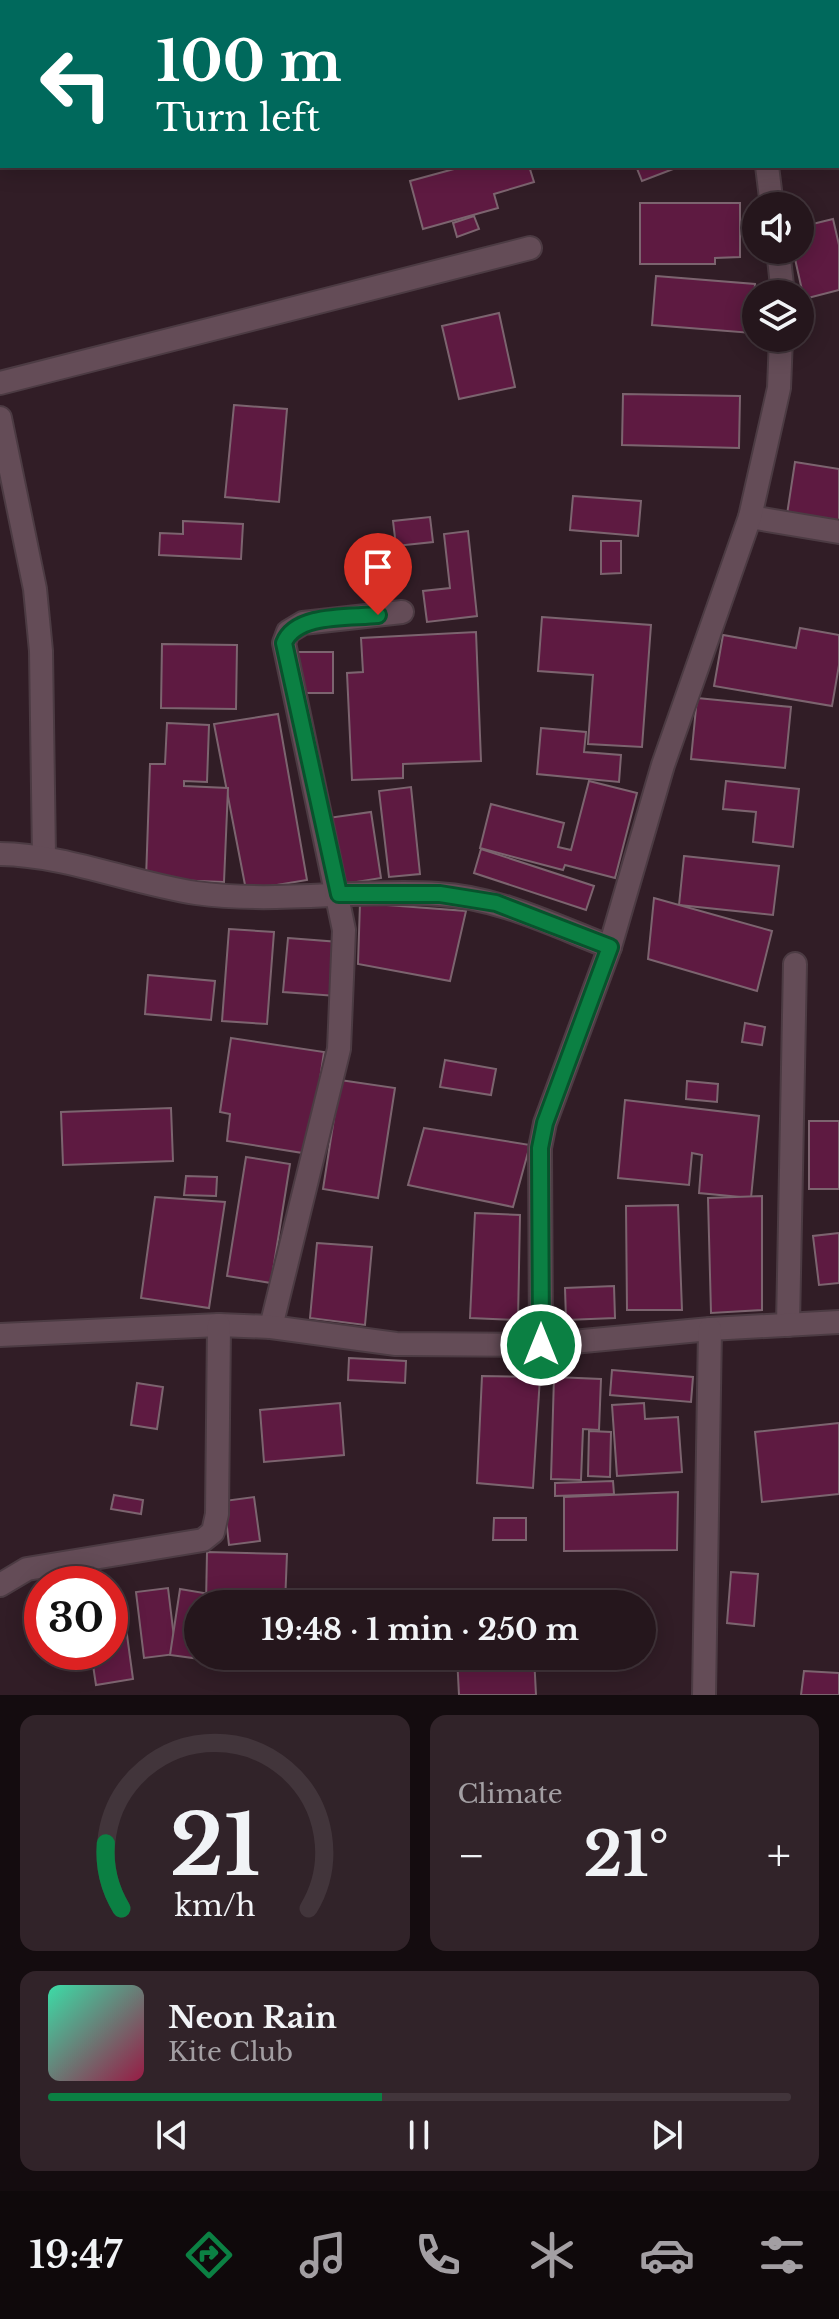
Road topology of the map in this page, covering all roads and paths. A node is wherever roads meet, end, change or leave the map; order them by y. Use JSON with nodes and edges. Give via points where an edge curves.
{"nodes":[{"id":1,"x":767,"y":168,"type":"edge"},
{"id":2,"x":770,"y":192,"type":"edge"},
{"id":3,"x":530,"y":248,"type":"dead end"},
{"id":4,"x":780,"y":352,"type":"edge"},
{"id":5,"x":0,"y":383,"type":"edge"},
{"id":6,"x":0,"y":418,"type":"edge"},
{"id":7,"x":750,"y":517,"type":"junction"},
{"id":8,"x":839,"y":532,"type":"edge"},
{"id":9,"x":402,"y":612,"type":"dead end"},
{"id":10,"x":0,"y":854,"type":"edge"},
{"id":11,"x":44,"y":857,"type":"junction"},
{"id":12,"x":339,"y":894,"type":"junction"},
{"id":13,"x":610,"y":947,"type":"junction"},
{"id":14,"x":795,"y":964,"type":"dead end"},
{"id":15,"x":839,"y":1322,"type":"edge"},
{"id":16,"x":219,"y":1325,"type":"junction"},
{"id":17,"x":788,"y":1325,"type":"junction"},
{"id":18,"x":271,"y":1327,"type":"junction"},
{"id":19,"x":710,"y":1329,"type":"junction"},
{"id":20,"x":0,"y":1335,"type":"edge"},
{"id":21,"x":541,"y":1345,"type":"junction"},
{"id":22,"x":0,"y":1585,"type":"edge"},
{"id":23,"x":704,"y":1695,"type":"edge"}],
"edges":[{"from":1,"to":2,"type":"street"},
{"from":3,"to":5,"type":"street"},
{"from":4,"to":7,"type":"street","via":[[779,388]]},
{"from":6,"to":11,"type":"street","via":[[35,589]]},
{"from":7,"to":8,"type":"street"},
{"from":7,"to":13,"type":"street","via":[[667,752]]},
{"from":9,"to":12,"type":"street","via":[[303,623],[288,632],[284,643]]},
{"from":10,"to":11,"type":"street"},
{"from":11,"to":12,"type":"street","via":[[194,893]]},
{"from":12,"to":13,"type":"street","via":[[440,894],[496,903]]},
{"from":12,"to":18,"type":"street","via":[[344,930],[339,1049]]},
{"from":13,"to":21,"type":"street","via":[[540,1148]]},
{"from":14,"to":17,"type":"street"},
{"from":15,"to":17,"type":"street"},
{"from":16,"to":18,"type":"street"},
{"from":16,"to":20,"type":"street"},
{"from":16,"to":22,"type":"street","via":[[213,1532],[203,1540],[27,1569]]},
{"from":17,"to":19,"type":"street"},
{"from":18,"to":21,"type":"street","via":[[396,1344]]},
{"from":19,"to":21,"type":"street"},
{"from":19,"to":23,"type":"street"}]}
